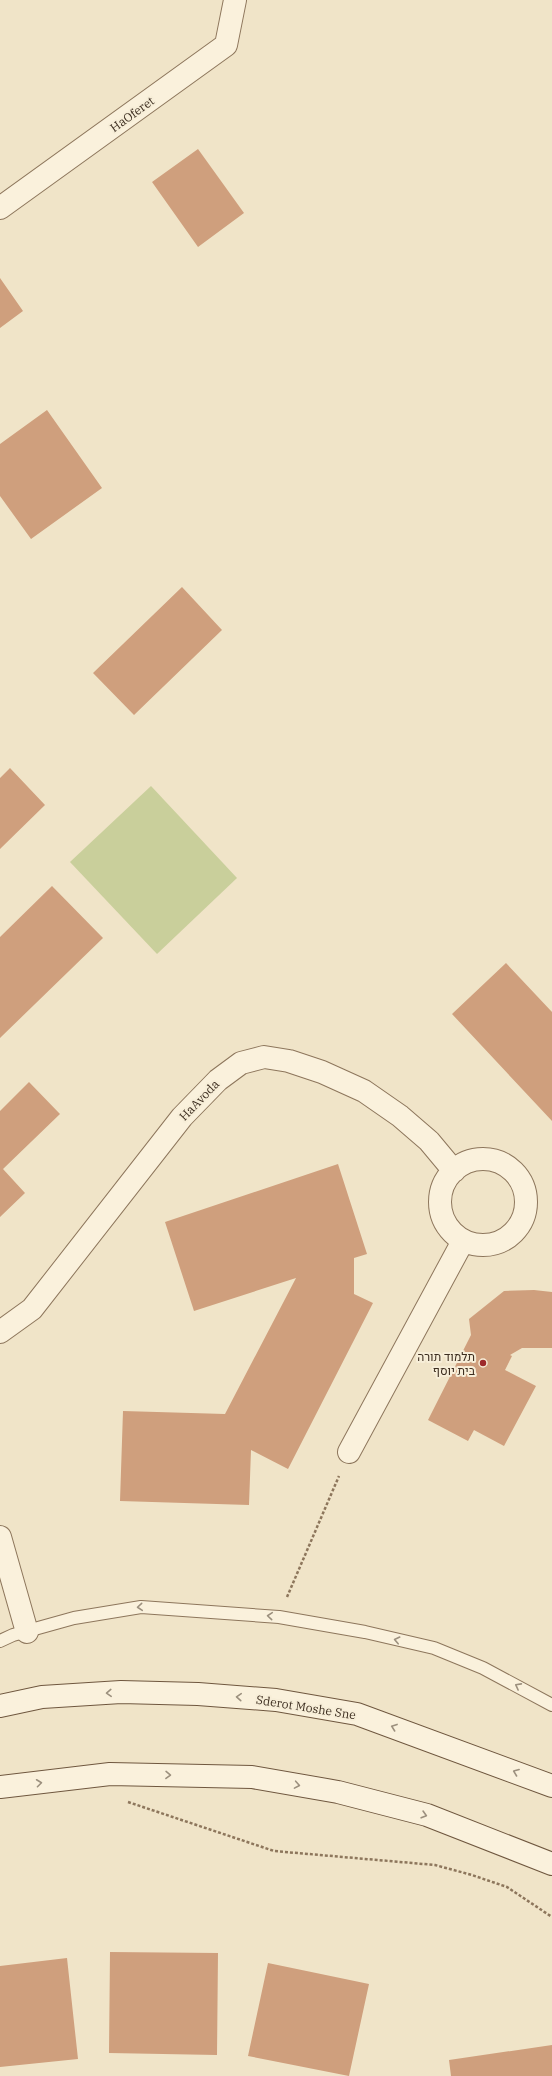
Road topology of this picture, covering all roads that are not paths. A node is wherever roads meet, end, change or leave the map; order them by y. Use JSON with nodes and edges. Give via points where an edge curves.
{"nodes":[{"id":1,"x":235,"y":0,"type":"edge"},
{"id":2,"x":0,"y":208,"type":"edge"},
{"id":3,"x":454,"y":1171,"type":"junction"},
{"id":4,"x":463,"y":1241,"type":"junction"},
{"id":5,"x":0,"y":1332,"type":"edge"},
{"id":6,"x":349,"y":1452,"type":"road end"},
{"id":7,"x":0,"y":1537,"type":"edge"},
{"id":8,"x":27,"y":1632,"type":"junction"},
{"id":9,"x":0,"y":1641,"type":"edge"},
{"id":10,"x":0,"y":1706,"type":"edge"},
{"id":11,"x":552,"y":1706,"type":"edge"},
{"id":12,"x":552,"y":1786,"type":"edge"},
{"id":13,"x":0,"y":1787,"type":"edge"},
{"id":14,"x":552,"y":1864,"type":"edge"}],
"edges":[{"from":1,"to":2,"type":"street","name":"HaOferet","via":[[226,45]]},
{"from":3,"to":4,"type":"street","via":[[440,1194],[440,1208],[444,1221],[452,1233]]},
{"from":3,"to":4,"type":"street","via":[[466,1163],[480,1159],[494,1160],[507,1166],[518,1176],[524,1189],[526,1204],[524,1218],[516,1231],[505,1240],[477,1246]]},
{"from":3,"to":5,"type":"street","name":"HaAvoda","via":[[429,1141],[364,1091],[322,1072],[289,1061],[264,1057],[241,1063],[218,1080],[182,1117],[32,1309]]},
{"from":4,"to":6,"type":"street"},
{"from":7,"to":8,"type":"street"},
{"from":8,"to":9,"type":"lane"},
{"from":11,"to":8,"type":"lane","one_way":true,"via":[[483,1668],[434,1648],[279,1616],[142,1606],[74,1618]]},
{"from":12,"to":10,"type":"street","name":"Sderot Moshe Sne","one_way":true,"via":[[357,1714],[276,1700],[121,1692],[42,1697]]},
{"from":13,"to":14,"type":"street","one_way":true,"via":[[110,1774],[252,1777],[338,1792],[427,1815]]}]}
